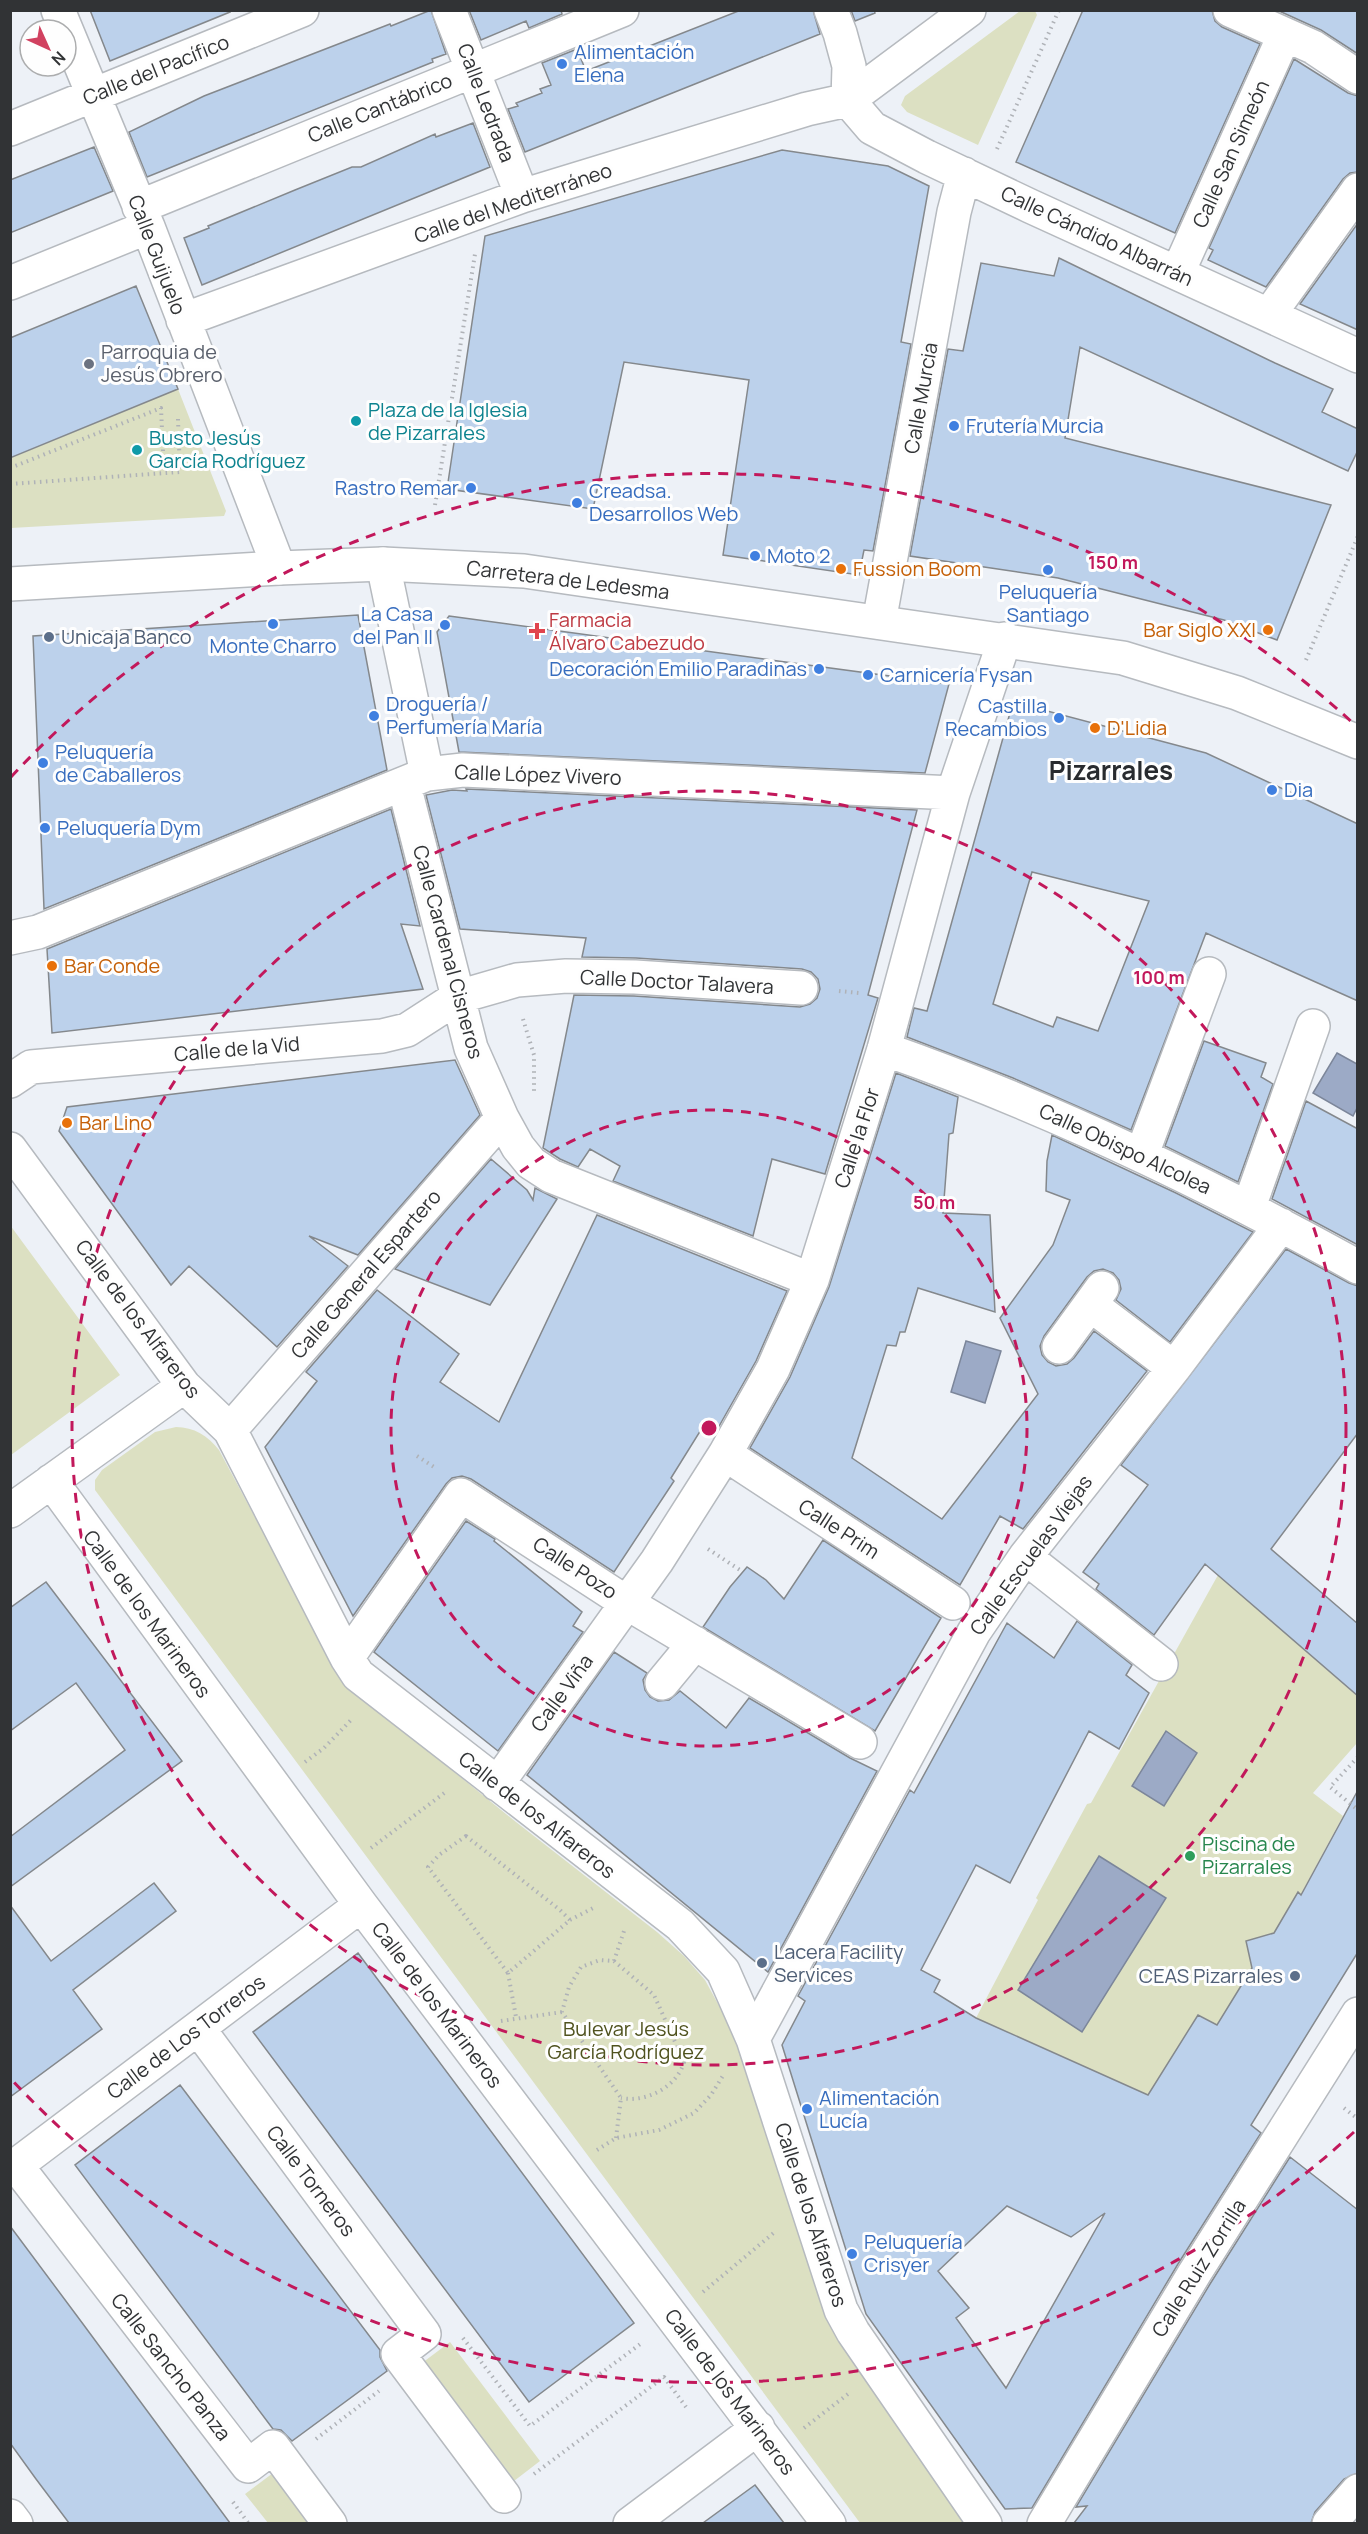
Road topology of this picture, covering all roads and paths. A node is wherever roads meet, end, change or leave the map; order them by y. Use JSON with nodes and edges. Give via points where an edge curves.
{"nodes":[{"id":1,"x":58,"y":10,"type":"edge"},
{"id":2,"x":302,"y":10,"type":"edge"},
{"id":3,"x":449,"y":10,"type":"edge"},
{"id":4,"x":621,"y":10,"type":"edge"},
{"id":5,"x":831,"y":10,"type":"edge"},
{"id":6,"x":969,"y":10,"type":"edge"},
{"id":7,"x":1059,"y":10,"type":"edge"},
{"id":8,"x":1230,"y":10,"type":"edge"},
{"id":9,"x":1284,"y":36,"type":"junction"},
{"id":10,"x":473,"y":70,"type":"junction"},
{"id":11,"x":1358,"y":77,"type":"edge"},
{"id":12,"x":94,"y":96,"type":"junction"},
{"id":13,"x":848,"y":100,"type":"junction"},
{"id":14,"x":10,"y":129,"type":"edge"},
{"id":15,"x":996,"y":150,"type":"dead end"},
{"id":16,"x":964,"y":174,"type":"junction"},
{"id":17,"x":1358,"y":190,"type":"edge"},
{"id":18,"x":522,"y":196,"type":"junction"},
{"id":19,"x":144,"y":217,"type":"junction"},
{"id":20,"x":476,"y":250,"type":"dead end"},
{"id":21,"x":1178,"y":272,"type":"junction"},
{"id":22,"x":10,"y":283,"type":"edge"},
{"id":23,"x":1269,"y":315,"type":"junction"},
{"id":24,"x":183,"y":320,"type":"junction"},
{"id":25,"x":1358,"y":356,"type":"edge"},
{"id":26,"x":183,"y":413,"type":"dead end"},
{"id":27,"x":10,"y":468,"type":"edge"},
{"id":28,"x":164,"y":473,"type":"junction"},
{"id":29,"x":10,"y":484,"type":"edge"},
{"id":30,"x":435,"y":504,"type":"dead end"},
{"id":31,"x":1358,"y":536,"type":"edge"},
{"id":32,"x":383,"y":564,"type":"junction"},
{"id":33,"x":279,"y":567,"type":"junction"},
{"id":34,"x":10,"y":584,"type":"edge"},
{"id":35,"x":879,"y":622,"type":"junction"},
{"id":36,"x":1005,"y":639,"type":"junction"},
{"id":37,"x":1306,"y":660,"type":"dead end"},
{"id":38,"x":1358,"y":742,"type":"edge"},
{"id":39,"x":416,"y":779,"type":"junction"},
{"id":40,"x":953,"y":793,"type":"junction"},
{"id":41,"x":10,"y":938,"type":"edge"},
{"id":42,"x":1209,"y":974,"type":"dead end"},
{"id":43,"x":801,"y":988,"type":"joint"},
{"id":44,"x":458,"y":997,"type":"junction"},
{"id":45,"x":898,"y":998,"type":"junction"},
{"id":46,"x":521,"y":1013,"type":"dead end"},
{"id":47,"x":1313,"y":1026,"type":"dead end"},
{"id":48,"x":884,"y":1049,"type":"junction"},
{"id":49,"x":534,"y":1072,"type":"dead end"},
{"id":50,"x":10,"y":1081,"type":"edge"},
{"id":51,"x":502,"y":1119,"type":"junction"},
{"id":52,"x":10,"y":1149,"type":"edge"},
{"id":53,"x":1142,"y":1154,"type":"junction"},
{"id":54,"x":1249,"y":1207,"type":"junction"},
{"id":55,"x":1281,"y":1225,"type":"junction"},
{"id":56,"x":1358,"y":1267,"type":"edge"},
{"id":57,"x":812,"y":1280,"type":"junction"},
{"id":58,"x":1059,"y":1347,"type":"dead end"},
{"id":59,"x":1174,"y":1368,"type":"junction"},
{"id":60,"x":184,"y":1386,"type":"junction"},
{"id":61,"x":230,"y":1430,"type":"junction"},
{"id":62,"x":725,"y":1454,"type":"junction"},
{"id":63,"x":51,"y":1481,"type":"junction"},
{"id":64,"x":10,"y":1511,"type":"edge"},
{"id":65,"x":706,"y":1547,"type":"dead end"},
{"id":66,"x":1025,"y":1557,"type":"junction"},
{"id":67,"x":740,"y":1569,"type":"dead end"},
{"id":68,"x":627,"y":1603,"type":"junction"},
{"id":69,"x":953,"y":1603,"type":"dead end"},
{"id":70,"x":695,"y":1643,"type":"junction"},
{"id":71,"x":347,"y":1658,"type":"junction"},
{"id":72,"x":1161,"y":1664,"type":"dead end"},
{"id":73,"x":662,"y":1683,"type":"dead end"},
{"id":74,"x":354,"y":1716,"type":"dead end"},
{"id":75,"x":860,"y":1743,"type":"dead end"},
{"id":76,"x":1358,"y":1757,"type":"edge"},
{"id":77,"x":305,"y":1762,"type":"dead end"},
{"id":78,"x":497,"y":1784,"type":"junction"},
{"id":79,"x":447,"y":1791,"type":"dead end"},
{"id":80,"x":1358,"y":1810,"type":"edge"},
{"id":81,"x":371,"y":1848,"type":"dead end"},
{"id":82,"x":361,"y":1905,"type":"junction"},
{"id":83,"x":596,"y":1906,"type":"dead end"},
{"id":84,"x":570,"y":1920,"type":"junction"},
{"id":85,"x":625,"y":1930,"type":"dead end"},
{"id":86,"x":614,"y":1961,"type":"junction"},
{"id":87,"x":508,"y":1973,"type":"junction"},
{"id":88,"x":562,"y":2012,"type":"junction"},
{"id":89,"x":1358,"y":2014,"type":"edge"},
{"id":90,"x":516,"y":2017,"type":"junction"},
{"id":91,"x":501,"y":2021,"type":"dead end"},
{"id":92,"x":198,"y":2028,"type":"junction"},
{"id":93,"x":753,"y":2039,"type":"junction"},
{"id":94,"x":728,"y":2067,"type":"dead end"},
{"id":95,"x":621,"y":2098,"type":"junction"},
{"id":96,"x":616,"y":2138,"type":"junction"},
{"id":97,"x":597,"y":2150,"type":"dead end"},
{"id":98,"x":14,"y":2168,"type":"edge"},
{"id":99,"x":779,"y":2229,"type":"dead end"},
{"id":100,"x":703,"y":2292,"type":"dead end"},
{"id":101,"x":424,"y":2334,"type":"junction"},
{"id":102,"x":650,"y":2336,"type":"dead end"},
{"id":103,"x":409,"y":2369,"type":"junction"},
{"id":104,"x":853,"y":2390,"type":"dead end"},
{"id":105,"x":686,"y":2407,"type":"dead end"},
{"id":106,"x":758,"y":2428,"type":"junction"},
{"id":107,"x":804,"y":2428,"type":"dead end"},
{"id":108,"x":285,"y":2463,"type":"junction"},
{"id":109,"x":1358,"y":2491,"type":"edge"},
{"id":110,"x":504,"y":2496,"type":"joint"},
{"id":111,"x":10,"y":2516,"type":"edge"},
{"id":112,"x":16,"y":2523,"type":"edge"},
{"id":113,"x":330,"y":2523,"type":"edge"},
{"id":114,"x":630,"y":2523,"type":"edge"},
{"id":115,"x":828,"y":2523,"type":"edge"},
{"id":116,"x":985,"y":2523,"type":"edge"},
{"id":117,"x":1044,"y":2523,"type":"edge"},
{"id":118,"x":1329,"y":2523,"type":"edge"}],
"edges":[{"from":1,"to":12,"type":"main road","name":"Calle Guijuelo"},
{"from":2,"to":12,"type":"main road","name":"Calle del Pacífico"},
{"from":3,"to":10,"type":"main road","name":"Calle Ledrada"},
{"from":4,"to":10,"type":"main road","name":"Calle Cantábrico"},
{"from":5,"to":13,"type":"main road","via":[[849,66]]},
{"from":6,"to":13,"type":"main road"},
{"from":7,"to":15,"type":"path"},
{"from":8,"to":9,"type":"main road"},
{"from":9,"to":11,"type":"main road","via":[[1313,47]]},
{"from":9,"to":21,"type":"main road","name":"Calle San Simeón"},
{"from":10,"to":18,"type":"main road","name":"Calle Ledrada"},
{"from":10,"to":19,"type":"main road","name":"Calle Cantábrico"},
{"from":12,"to":14,"type":"main road","name":"Calle del Pacífico"},
{"from":12,"to":19,"type":"main road","name":"Calle Guijuelo"},
{"from":13,"to":16,"type":"main road","name":"Calle Cándido Albarrán","via":[[872,129]]},
{"from":13,"to":18,"type":"main road","name":"Calle del Mediterráneo"},
{"from":16,"to":21,"type":"main road","name":"Calle Cándido Albarrán"},
{"from":16,"to":35,"type":"main road","name":"Calle Murcia"},
{"from":17,"to":23,"type":"main road"},
{"from":18,"to":24,"type":"main road","name":"Calle del Mediterráneo"},
{"from":19,"to":22,"type":"main road","name":"Calle Cantábrico"},
{"from":19,"to":24,"type":"main road","name":"Calle Guijuelo"},
{"from":20,"to":30,"type":"path"},
{"from":21,"to":23,"type":"main road","name":"Calle Cándido Albarrán"},
{"from":23,"to":25,"type":"main road","name":"Calle Cándido Albarrán"},
{"from":24,"to":33,"type":"main road","name":"Calle Guijuelo"},
{"from":26,"to":28,"type":"path","via":[[178,419],[180,472]]},
{"from":27,"to":28,"type":"path","via":[[161,408]]},
{"from":28,"to":29,"type":"path"},
{"from":31,"to":37,"type":"path"},
{"from":32,"to":33,"type":"main road","name":"Carretera de Ledesma"},
{"from":32,"to":35,"type":"main road","name":"Carretera de Ledesma","via":[[524,571]]},
{"from":32,"to":39,"type":"main road","name":"Calle Cardenal Cisneros"},
{"from":33,"to":34,"type":"main road","name":"Carretera de Ledesma"},
{"from":35,"to":36,"type":"main road","name":"Carretera de Ledesma"},
{"from":36,"to":38,"type":"main road","name":"Carretera de Ledesma","via":[[1123,658],[1237,693]]},
{"from":36,"to":40,"type":"main road","name":"Calle la Flor"},
{"from":39,"to":40,"type":"main road","name":"Calle López Vivero","via":[[463,770]]},
{"from":39,"to":41,"type":"main road","name":"Calle López Vivero","via":[[38,932]]},
{"from":39,"to":44,"type":"main road","name":"Calle Cardenal Cisneros"},
{"from":40,"to":45,"type":"main road","name":"Calle la Flor"},
{"from":42,"to":53,"type":"main road"},
{"from":43,"to":44,"type":"main road","name":"Calle Doctor Talavera","via":[[566,976],[517,980]]},
{"from":43,"to":45,"type":"path","name":"Calle Doctor Talavera"},
{"from":44,"to":50,"type":"main road","name":"Calle de la Vid","via":[[407,1030],[382,1036],[31,1067]]},
{"from":44,"to":51,"type":"main road","name":"Calle Cardenal Cisneros","via":[[471,1048]]},
{"from":45,"to":48,"type":"main road","name":"Calle la Flor"},
{"from":46,"to":49,"type":"path","via":[[534,1055]]},
{"from":47,"to":54,"type":"main road"},
{"from":48,"to":53,"type":"main road","name":"Calle Obispo Alcolea","via":[[962,1076]]},
{"from":48,"to":57,"type":"main road","name":"Calle la Flor"},
{"from":51,"to":57,"type":"main road","name":"Calle Cardenal Cisneros","via":[[531,1163],[551,1176]]},
{"from":51,"to":61,"type":"main road","name":"Calle General Espartero"},
{"from":52,"to":60,"type":"main road","name":"Calle de los Alfareros"},
{"from":53,"to":54,"type":"main road","name":"Calle Obispo Alcolea"},
{"from":54,"to":55,"type":"main road","name":"Calle Obispo Alcolea"},
{"from":55,"to":56,"type":"main road","name":"Calle Obispo Alcolea"},
{"from":55,"to":59,"type":"main road","name":"Calle Escuelas Viejas"},
{"from":57,"to":62,"type":"main road","name":"Calle la Flor","via":[[773,1369]]},
{"from":58,"to":59,"type":"main road","via":[[1097,1296]]},
{"from":59,"to":66,"type":"main road","name":"Calle Escuelas Viejas"},
{"from":60,"to":61,"type":"main road","name":"Calle de los Alfareros"},
{"from":60,"to":63,"type":"main road"},
{"from":61,"to":71,"type":"main road","name":"Calle de los Alfareros"},
{"from":62,"to":68,"type":"main road","name":"Calle la Flor"},
{"from":62,"to":69,"type":"main road","name":"Calle Prim"},
{"from":63,"to":64,"type":"main road"},
{"from":63,"to":82,"type":"main road","name":"Calle de los Marineros"},
{"from":65,"to":67,"type":"path"},
{"from":66,"to":72,"type":"main road"},
{"from":66,"to":93,"type":"main road","name":"Calle Escuelas Viejas","via":[[974,1632]]},
{"from":68,"to":70,"type":"main road","name":"Calle Pozo"},
{"from":68,"to":71,"type":"main road","name":"Calle Pozo","via":[[461,1495]]},
{"from":68,"to":78,"type":"main road","name":"Calle Viña"},
{"from":70,"to":73,"type":"main road"},
{"from":70,"to":75,"type":"main road","name":"Calle Pozo"},
{"from":71,"to":78,"type":"main road","name":"Calle de los Alfareros","via":[[358,1675]]},
{"from":74,"to":77,"type":"path"},
{"from":76,"to":80,"type":"path","via":[[1330,1787]]},
{"from":78,"to":93,"type":"main road","name":"Calle de los Alfareros","via":[[680,1925],[723,1971]]},
{"from":79,"to":81,"type":"path"},
{"from":82,"to":92,"type":"main road","name":"Calle de Los Torreros"},
{"from":82,"to":106,"type":"main road","name":"Calle de los Marineros"},
{"from":83,"to":84,"type":"path"},
{"from":84,"to":87,"type":"path"},
{"from":84,"to":87,"type":"path","via":[[466,1836],[439,1855],[429,1868]]},
{"from":85,"to":86,"type":"path"},
{"from":86,"to":88,"type":"path","via":[[600,1960],[581,1967],[569,1987]]},
{"from":86,"to":95,"type":"path","via":[[654,1995],[684,2062],[681,2073],[668,2087],[635,2101]]},
{"from":87,"to":90,"type":"path"},
{"from":88,"to":90,"type":"path"},
{"from":88,"to":95,"type":"path"},
{"from":89,"to":117,"type":"main road","name":"Calle Ruiz Zorrilla","via":[[1194,2274]]},
{"from":90,"to":91,"type":"path"},
{"from":92,"to":98,"type":"main road","name":"Calle de Los Torreros"},
{"from":92,"to":101,"type":"main road","name":"Calle Torneros"},
{"from":93,"to":116,"type":"main road","name":"Calle de los Alfareros","via":[[841,2310]]},
{"from":94,"to":96,"type":"path","via":[[694,2113],[659,2130]]},
{"from":95,"to":96,"type":"path"},
{"from":96,"to":97,"type":"path"},
{"from":98,"to":108,"type":"main road","name":"Calle Sancho Panza","via":[[248,2466],[273,2446]]},
{"from":99,"to":100,"type":"path"},
{"from":101,"to":102,"type":"path","via":[[447,2317],[530,2426]]},
{"from":101,"to":103,"type":"main road","via":[[398,2354]]},
{"from":103,"to":108,"type":"path"},
{"from":103,"to":110,"type":"main road"},
{"from":104,"to":107,"type":"path"},
{"from":105,"to":110,"type":"path","via":[[664,2377]]},
{"from":106,"to":114,"type":"main road"},
{"from":106,"to":115,"type":"main road","name":"Calle de los Marineros"},
{"from":108,"to":113,"type":"main road","name":"Calle Sancho Panza"},
{"from":109,"to":118,"type":"main road"},
{"from":111,"to":112,"type":"main road"}]}
